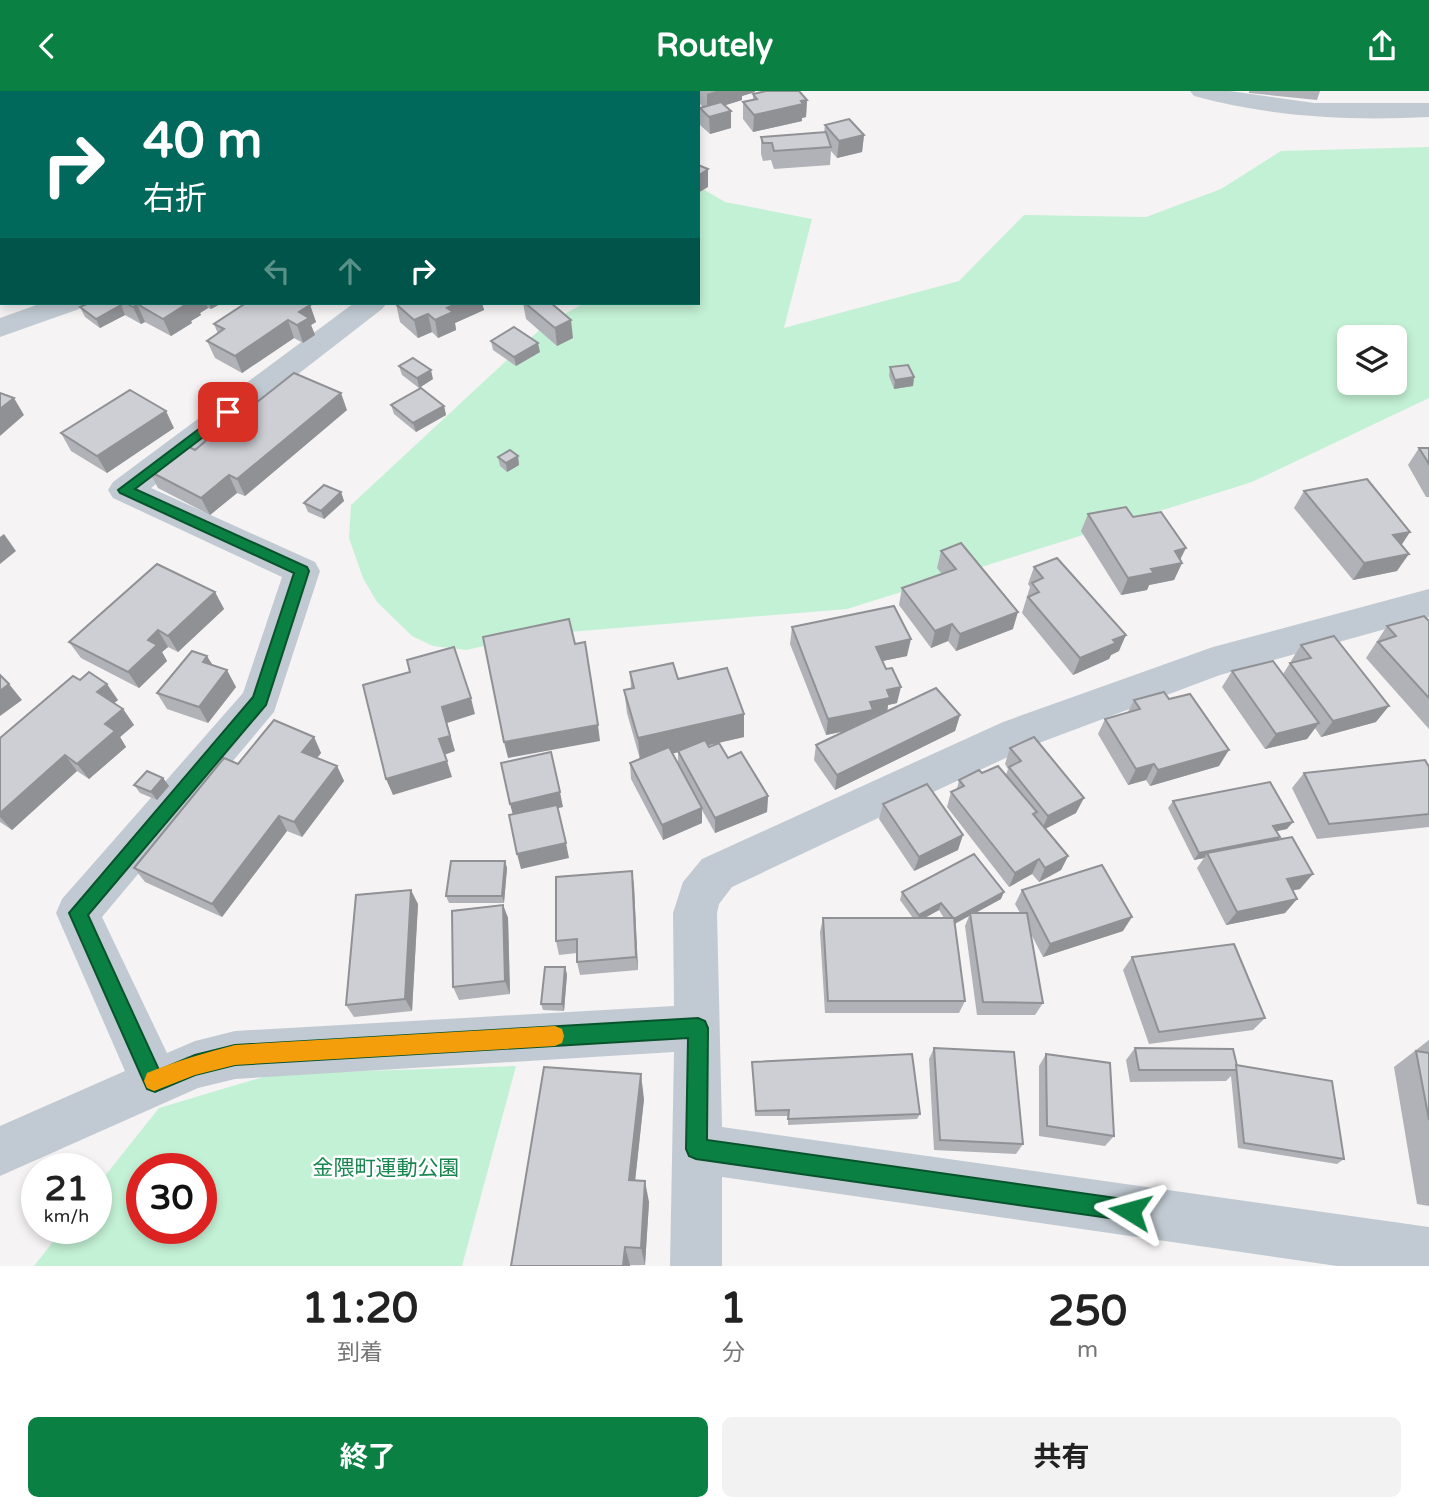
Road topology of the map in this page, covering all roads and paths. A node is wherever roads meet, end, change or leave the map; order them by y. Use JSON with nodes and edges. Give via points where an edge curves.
{"nodes":[{"id":1,"x":1202,"y":91,"type":"edge"},
{"id":2,"x":1429,"y":110,"type":"edge"},
{"id":3,"x":63,"y":305,"type":"edge"},
{"id":4,"x":369,"y":305,"type":"edge"},
{"id":5,"x":0,"y":328,"type":"edge"},
{"id":6,"x":1429,"y":603,"type":"edge"},
{"id":7,"x":698,"y":1028,"type":"junction"},
{"id":8,"x":155,"y":1082,"type":"junction"},
{"id":9,"x":696,"y":1149,"type":"junction"},
{"id":10,"x":0,"y":1151,"type":"edge"},
{"id":11,"x":1429,"y":1253,"type":"edge"},
{"id":12,"x":696,"y":1266,"type":"edge"}],
"edges":[{"from":1,"to":2,"type":"street","via":[[1280,110]]},
{"from":3,"to":5,"type":"street"},
{"from":4,"to":8,"type":"street","via":[[125,490],[302,571],[260,701],[78,913]]},
{"from":6,"to":7,"type":"street","via":[[1213,662],[1017,734],[717,873],[699,896],[695,913]]},
{"from":7,"to":8,"type":"street","via":[[235,1055]]},
{"from":7,"to":9,"type":"street"},
{"from":8,"to":10,"type":"street"},
{"from":9,"to":11,"type":"street"},
{"from":9,"to":12,"type":"street"}]}
